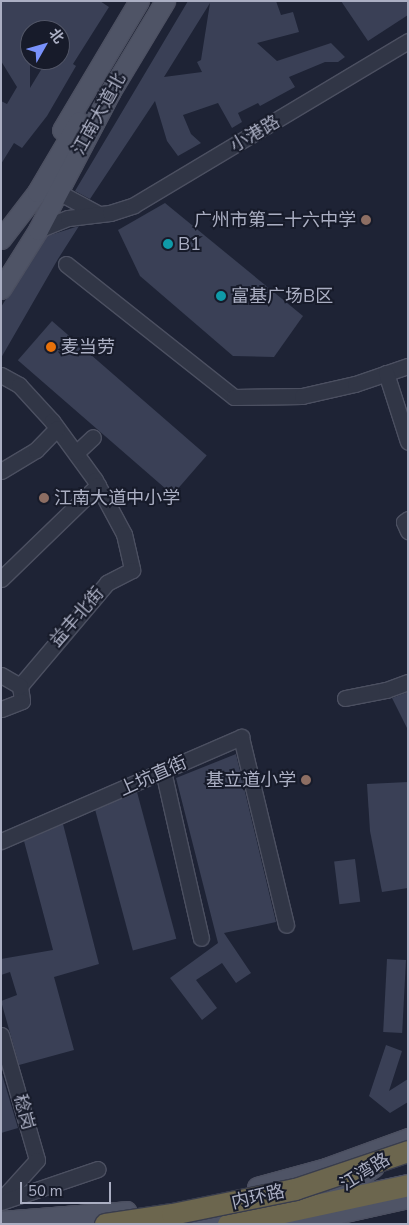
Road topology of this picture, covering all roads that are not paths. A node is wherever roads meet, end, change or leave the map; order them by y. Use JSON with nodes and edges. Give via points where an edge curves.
{"nodes":[{"id":1,"x":139,"y":1,"type":"edge"},
{"id":2,"x":152,"y":1,"type":"edge"},
{"id":3,"x":165,"y":1,"type":"edge"},
{"id":4,"x":180,"y":1,"type":"edge"},
{"id":5,"x":408,"y":41,"type":"edge"},
{"id":6,"x":58,"y":192,"type":"junction"},
{"id":7,"x":97,"y":213,"type":"junction"},
{"id":8,"x":8,"y":220,"type":"edge"},
{"id":9,"x":38,"y":230,"type":"junction"},
{"id":10,"x":1,"y":239,"type":"edge"},
{"id":11,"x":66,"y":264,"type":"dead end"},
{"id":12,"x":1,"y":289,"type":"edge"},
{"id":13,"x":408,"y":366,"type":"edge"},
{"id":14,"x":386,"y":373,"type":"junction"},
{"id":15,"x":1,"y":375,"type":"edge"},
{"id":16,"x":57,"y":428,"type":"junction"},
{"id":17,"x":93,"y":437,"type":"dead end"},
{"id":18,"x":408,"y":442,"type":"edge"},
{"id":19,"x":76,"y":453,"type":"junction"},
{"id":20,"x":1,"y":472,"type":"edge"},
{"id":21,"x":98,"y":485,"type":"junction"},
{"id":22,"x":408,"y":520,"type":"edge"},
{"id":23,"x":408,"y":531,"type":"edge"},
{"id":24,"x":1,"y":579,"type":"edge"},
{"id":25,"x":1,"y":674,"type":"edge"},
{"id":26,"x":408,"y":682,"type":"edge"},
{"id":27,"x":21,"y":693,"type":"junction"},
{"id":28,"x":345,"y":698,"type":"dead end"},
{"id":29,"x":1,"y":709,"type":"edge"},
{"id":30,"x":163,"y":771,"type":"junction"},
{"id":31,"x":1,"y":841,"type":"edge"},
{"id":32,"x":286,"y":925,"type":"dead end"},
{"id":33,"x":200,"y":938,"type":"dead end"},
{"id":34,"x":1,"y":1035,"type":"edge"},
{"id":35,"x":408,"y":1138,"type":"edge"},
{"id":36,"x":408,"y":1145,"type":"edge"},
{"id":37,"x":408,"y":1151,"type":"edge"},
{"id":38,"x":408,"y":1164,"type":"edge"},
{"id":39,"x":98,"y":1169,"type":"dead end"},
{"id":40,"x":408,"y":1174,"type":"edge"},
{"id":41,"x":408,"y":1185,"type":"edge"},
{"id":42,"x":294,"y":1189,"type":"junction"},
{"id":43,"x":338,"y":1191,"type":"junction"},
{"id":44,"x":408,"y":1198,"type":"edge"},
{"id":45,"x":1,"y":1201,"type":"edge"},
{"id":46,"x":346,"y":1218,"type":"edge"},
{"id":47,"x":1,"y":1221,"type":"edge"},
{"id":48,"x":104,"y":1224,"type":"edge"},
{"id":49,"x":173,"y":1224,"type":"edge"},
{"id":50,"x":228,"y":1224,"type":"edge"},
{"id":51,"x":291,"y":1224,"type":"edge"}],
"edges":[{"from":1,"to":8,"type":"main road"},
{"from":2,"to":8,"type":"main road","name":"江南大道北"},
{"from":3,"to":6,"type":"main road","name":"江南大道北","via":[[83,140]]},
{"from":4,"to":6,"type":"main road","via":[[85,158]]},
{"from":5,"to":7,"type":"street","name":"小港路","via":[[134,205]]},
{"from":6,"to":7,"type":"street"},
{"from":6,"to":9,"type":"main road","name":"江南大道北"},
{"from":7,"to":9,"type":"street","name":"小港路","via":[[68,218]]},
{"from":8,"to":9,"type":"main road"},
{"from":8,"to":10,"type":"main road"},
{"from":9,"to":12,"type":"main road","name":"江南大道北"},
{"from":11,"to":14,"type":"street","via":[[234,397],[302,396]]},
{"from":13,"to":14,"type":"street"},
{"from":14,"to":18,"type":"street"},
{"from":15,"to":16,"type":"street","name":"益丰北街","via":[[20,385]]},
{"from":16,"to":19,"type":"street","name":"益丰北街"},
{"from":16,"to":20,"type":"street","via":[[36,450]]},
{"from":17,"to":19,"type":"street"},
{"from":19,"to":21,"type":"street","name":"益丰北街"},
{"from":21,"to":24,"type":"street"},
{"from":21,"to":27,"type":"street","name":"益丰北街","via":[[124,534],[132,570],[107,584]]},
{"from":22,"to":23,"type":"street","via":[[404,522]]},
{"from":25,"to":27,"type":"street"},
{"from":26,"to":28,"type":"street"},
{"from":27,"to":29,"type":"street"},
{"from":30,"to":31,"type":"street","name":"上坑直街"},
{"from":30,"to":32,"type":"street","name":"上坑直街","via":[[241,737]]},
{"from":30,"to":33,"type":"street"},
{"from":34,"to":45,"type":"street","name":"稔岗","via":[[38,1160]]},
{"from":35,"to":47,"type":"main road","via":[[309,1173],[210,1198],[111,1213]]},
{"from":36,"to":43,"type":"main road","name":"江湾路"},
{"from":37,"to":42,"type":"highway","name":"内环路","bridge":true},
{"from":38,"to":42,"type":"highway","bridge":true},
{"from":39,"to":45,"type":"street"},
{"from":40,"to":43,"type":"main road"},
{"from":41,"to":50,"type":"highway","name":"内环路"},
{"from":42,"to":48,"type":"highway","name":"内环路","bridge":true},
{"from":43,"to":49,"type":"main road","name":"江湾路"},
{"from":44,"to":46,"type":"main road","name":"江湾路"},
{"from":46,"to":51,"type":"main road","name":"江湾路"}]}
